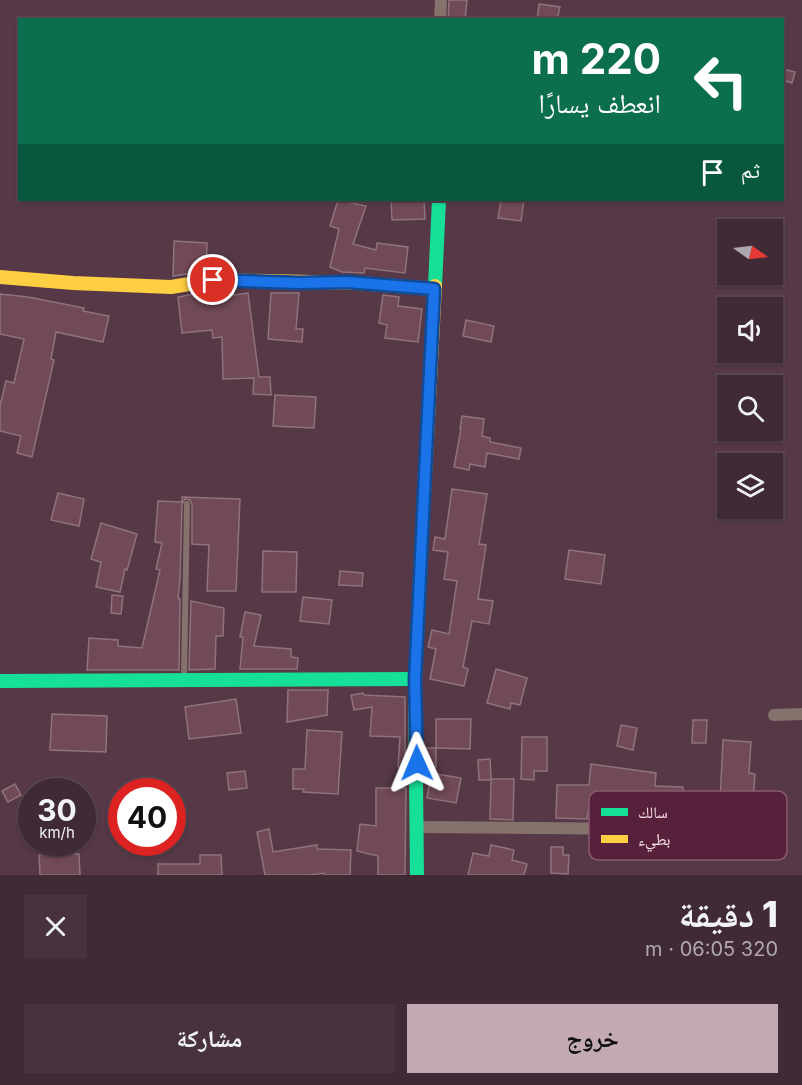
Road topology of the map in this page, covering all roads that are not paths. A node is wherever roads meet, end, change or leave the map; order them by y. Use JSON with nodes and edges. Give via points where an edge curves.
{"nodes":[{"id":1,"x":441,"y":0,"type":"edge"},
{"id":2,"x":440,"y":18,"type":"edge"},
{"id":3,"x":439,"y":201,"type":"edge"},
{"id":4,"x":0,"y":277,"type":"edge"},
{"id":5,"x":434,"y":289,"type":"junction"},
{"id":6,"x":187,"y":504,"type":"dead end"},
{"id":7,"x":415,"y":679,"type":"junction"},
{"id":8,"x":0,"y":681,"type":"edge"},
{"id":9,"x":184,"y":681,"type":"junction"},
{"id":10,"x":802,"y":714,"type":"edge"},
{"id":11,"x":774,"y":715,"type":"dead end"},
{"id":12,"x":418,"y":827,"type":"junction"},
{"id":13,"x":589,"y":828,"type":"edge"},
{"id":14,"x":417,"y":875,"type":"edge"}],
"edges":[{"from":1,"to":2,"type":"street"},
{"from":3,"to":5,"type":"street"},
{"from":4,"to":5,"type":"street","via":[[171,287],[213,280],[347,282]]},
{"from":5,"to":7,"type":"street"},
{"from":6,"to":9,"type":"lane"},
{"from":7,"to":9,"type":"street"},
{"from":7,"to":12,"type":"street"},
{"from":8,"to":9,"type":"street"},
{"from":10,"to":11,"type":"street"},
{"from":12,"to":13,"type":"street"},
{"from":12,"to":14,"type":"street"}]}
